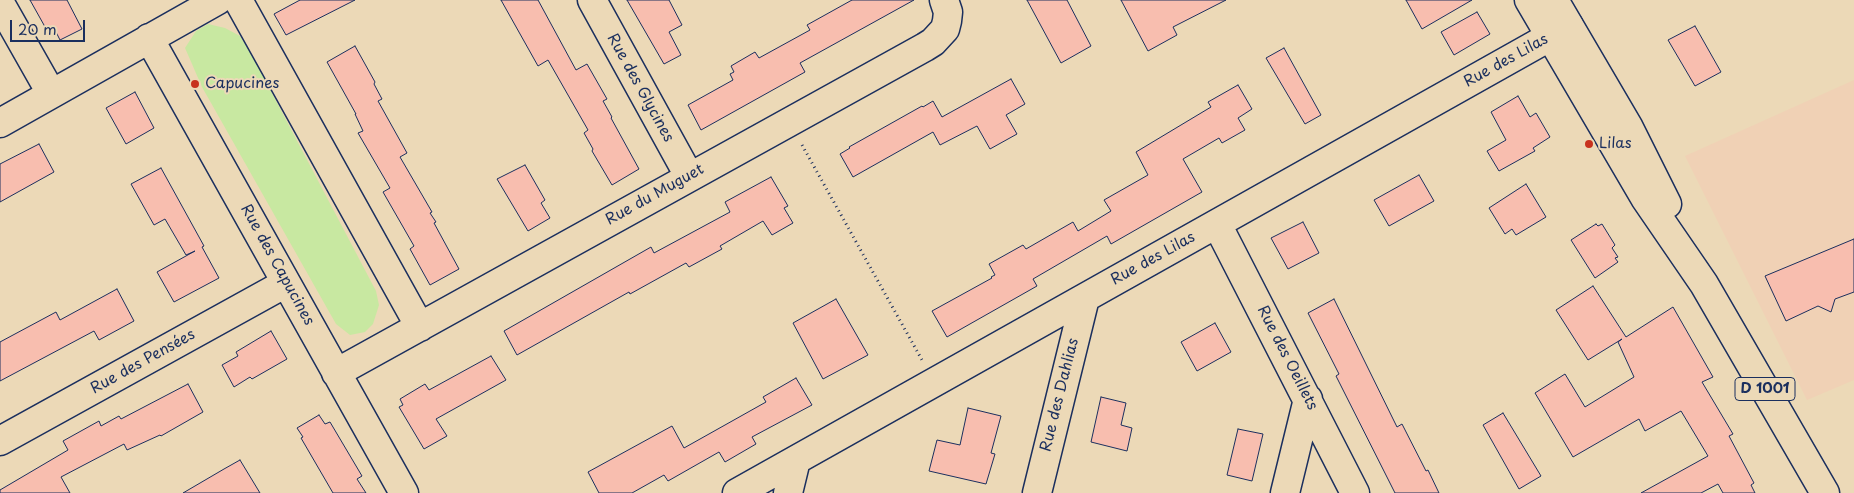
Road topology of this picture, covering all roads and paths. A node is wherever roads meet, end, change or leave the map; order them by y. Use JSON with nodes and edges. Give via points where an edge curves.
{"nodes":[{"id":1,"x":218,"y":0,"type":"edge"},
{"id":2,"x":238,"y":0,"type":"edge"},
{"id":3,"x":592,"y":0,"type":"edge"},
{"id":4,"x":944,"y":0,"type":"edge"},
{"id":5,"x":1529,"y":0,"type":"edge"},
{"id":6,"x":1554,"y":0,"type":"edge"},
{"id":7,"x":0,"y":2,"type":"edge"},
{"id":8,"x":1560,"y":31,"type":"junction"},
{"id":9,"x":149,"y":38,"type":"junction"},
{"id":10,"x":51,"y":93,"type":"junction"},
{"id":11,"x":0,"y":122,"type":"edge"},
{"id":12,"x":790,"y":122,"type":"junction"},
{"id":13,"x":689,"y":176,"type":"junction"},
{"id":14,"x":1217,"y":224,"type":"junction"},
{"id":15,"x":286,"y":283,"type":"junction"},
{"id":16,"x":1085,"y":298,"type":"junction"},
{"id":17,"x":420,"y":327,"type":"junction"},
{"id":18,"x":336,"y":373,"type":"junction"},
{"id":19,"x":935,"y":382,"type":"junction"},
{"id":20,"x":1308,"y":399,"type":"junction"},
{"id":21,"x":0,"y":441,"type":"edge"},
{"id":22,"x":796,"y":460,"type":"junction"},
{"id":23,"x":404,"y":493,"type":"edge"},
{"id":24,"x":737,"y":493,"type":"edge"},
{"id":25,"x":788,"y":493,"type":"edge"},
{"id":26,"x":1036,"y":493,"type":"edge"},
{"id":27,"x":1285,"y":493,"type":"edge"},
{"id":28,"x":1356,"y":493,"type":"edge"},
{"id":29,"x":1825,"y":493,"type":"edge"}],
"edges":[{"from":1,"to":9,"type":"street"},
{"from":2,"to":17,"type":"street"},
{"from":3,"to":13,"type":"street","name":"Rue des Glycines"},
{"from":4,"to":12,"type":"street","name":"Rue du Muguet","via":[[947,21],[933,42]]},
{"from":5,"to":8,"type":"street","number":"D 1001"},
{"from":6,"to":8,"type":"street","number":"D 1001"},
{"from":7,"to":10,"type":"street"},
{"from":8,"to":14,"type":"street","name":"Rue des Lilas"},
{"from":8,"to":29,"type":"street","number":"D 1001","via":[[1645,198],[1704,284]]},
{"from":9,"to":10,"type":"street"},
{"from":9,"to":15,"type":"street","name":"Rue des Capucines"},
{"from":10,"to":11,"type":"street"},
{"from":12,"to":13,"type":"street","name":"Rue du Muguet"},
{"from":12,"to":19,"type":"path"},
{"from":13,"to":17,"type":"street","name":"Rue du Muguet"},
{"from":14,"to":16,"type":"street","name":"Rue des Lilas"},
{"from":14,"to":20,"type":"street","name":"Rue des Oeillets"},
{"from":15,"to":18,"type":"street","name":"Rue des Capucines"},
{"from":15,"to":21,"type":"street","name":"Rue des Pensées"},
{"from":16,"to":19,"type":"street","name":"Rue des Lilas"},
{"from":16,"to":26,"type":"street","name":"Rue des Dahlias"},
{"from":17,"to":18,"type":"street","name":"Rue du Muguet"},
{"from":18,"to":23,"type":"street","name":"Rue des Capucines"},
{"from":19,"to":22,"type":"street","name":"Rue des Lilas"},
{"from":20,"to":27,"type":"street"},
{"from":20,"to":28,"type":"street","name":"Rue des Oeillets"},
{"from":22,"to":24,"type":"street","name":"Rue des Lilas"},
{"from":22,"to":25,"type":"street"}]}
